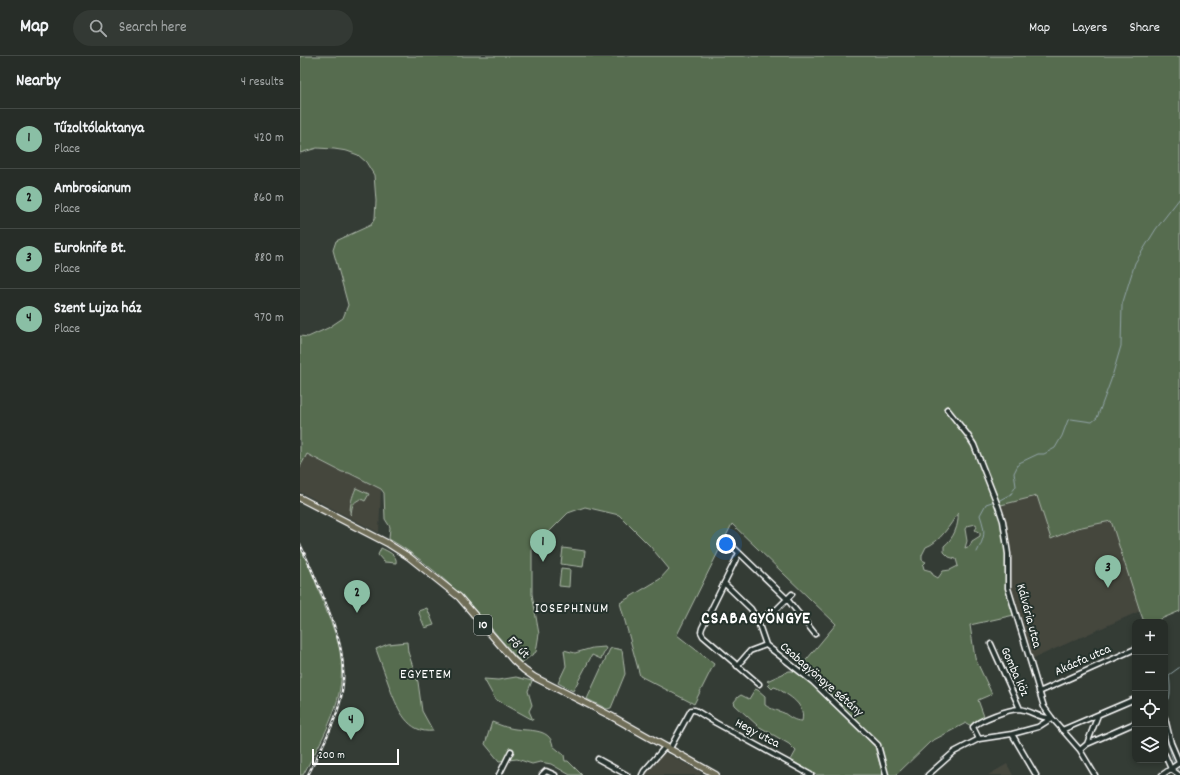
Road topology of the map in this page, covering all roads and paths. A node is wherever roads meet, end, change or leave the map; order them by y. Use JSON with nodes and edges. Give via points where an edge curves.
{"nodes":[{"id":1,"x":947,"y":409,"type":"dead end"},
{"id":2,"x":301,"y":499,"type":"edge"},
{"id":3,"x":730,"y":544,"type":"dead end"},
{"id":4,"x":740,"y":553,"type":"junction"},
{"id":5,"x":724,"y":583,"type":"junction"},
{"id":6,"x":792,"y":594,"type":"dead end"},
{"id":7,"x":787,"y":599,"type":"junction"},
{"id":8,"x":757,"y":618,"type":"junction"},
{"id":9,"x":815,"y":634,"type":"dead end"},
{"id":10,"x":991,"y":644,"type":"dead end"},
{"id":11,"x":766,"y":645,"type":"junction"},
{"id":12,"x":1132,"y":650,"type":"edge"},
{"id":13,"x":736,"y":666,"type":"junction"},
{"id":14,"x":759,"y":684,"type":"dead end"},
{"id":15,"x":1039,"y":692,"type":"junction"},
{"id":16,"x":1132,"y":700,"type":"edge"},
{"id":17,"x":1020,"y":709,"type":"junction"},
{"id":18,"x":1098,"y":715,"type":"junction"},
{"id":19,"x":1052,"y":718,"type":"junction"},
{"id":20,"x":1132,"y":724,"type":"edge"},
{"id":21,"x":1167,"y":727,"type":"edge"},
{"id":22,"x":1062,"y":730,"type":"junction"},
{"id":23,"x":1012,"y":734,"type":"junction"},
{"id":24,"x":979,"y":739,"type":"junction"},
{"id":25,"x":1087,"y":744,"type":"junction"},
{"id":26,"x":667,"y":749,"type":"junction"},
{"id":27,"x":1080,"y":750,"type":"junction"},
{"id":28,"x":512,"y":751,"type":"dead end"},
{"id":29,"x":598,"y":759,"type":"dead end"},
{"id":30,"x":1168,"y":760,"type":"edge"},
{"id":31,"x":1180,"y":764,"type":"edge"},
{"id":32,"x":1173,"y":768,"type":"junction"},
{"id":33,"x":499,"y":775,"type":"edge"},
{"id":34,"x":542,"y":775,"type":"edge"},
{"id":35,"x":555,"y":775,"type":"edge"},
{"id":36,"x":628,"y":775,"type":"edge"},
{"id":37,"x":642,"y":775,"type":"edge"},
{"id":38,"x":716,"y":775,"type":"edge"},
{"id":39,"x":811,"y":775,"type":"edge"},
{"id":40,"x":886,"y":775,"type":"edge"},
{"id":41,"x":928,"y":775,"type":"edge"},
{"id":42,"x":1036,"y":775,"type":"edge"},
{"id":43,"x":1094,"y":775,"type":"edge"},
{"id":44,"x":1162,"y":775,"type":"edge"},
{"id":45,"x":1179,"y":775,"type":"edge"}],
"edges":[{"from":1,"to":15,"type":"street","name":"Kálvária utca","via":[[974,445],[1003,521],[1008,554],[1008,588]]},
{"from":2,"to":26,"type":"main road","name":"Fő út","number":"10","via":[[409,557],[459,597],[524,670]]},
{"from":3,"to":4,"type":"street"},
{"from":4,"to":5,"type":"street"},
{"from":4,"to":7,"type":"street"},
{"from":5,"to":8,"type":"street","name":"Csabagyöngye sétány","via":[[751,608]]},
{"from":5,"to":13,"type":"street","via":[[700,632]]},
{"from":6,"to":7,"type":"street"},
{"from":7,"to":8,"type":"street","via":[[776,610]]},
{"from":7,"to":9,"type":"street"},
{"from":8,"to":11,"type":"street","name":"Csabagyöngye sétány"},
{"from":10,"to":17,"type":"street","name":"Gomba köz"},
{"from":11,"to":13,"type":"street","via":[[750,651]]},
{"from":11,"to":40,"type":"street","name":"Csabagyöngye sétány","via":[[813,682],[878,745]]},
{"from":12,"to":15,"type":"street","name":"Akácfa utca"},
{"from":13,"to":14,"type":"street"},
{"from":15,"to":19,"type":"street","name":"Kálvária utca","via":[[1044,707]]},
{"from":16,"to":18,"type":"street"},
{"from":17,"to":19,"type":"street","via":[[1044,718]]},
{"from":17,"to":24,"type":"street","via":[[1008,711],[975,725],[973,727]]},
{"from":18,"to":22,"type":"street"},
{"from":18,"to":25,"type":"street"},
{"from":19,"to":22,"type":"street","name":"Kálvária utca"},
{"from":19,"to":23,"type":"street","via":[[1038,727]]},
{"from":20,"to":25,"type":"street"},
{"from":21,"to":31,"type":"street","via":[[1170,743]]},
{"from":22,"to":27,"type":"street","name":"Kálvária utca"},
{"from":23,"to":24,"type":"street"},
{"from":23,"to":42,"type":"street"},
{"from":24,"to":41,"type":"street","via":[[954,752]]},
{"from":25,"to":27,"type":"street"},
{"from":26,"to":37,"type":"street"},
{"from":26,"to":38,"type":"main road","name":"Fő út","number":"10"},
{"from":26,"to":39,"type":"street","name":"Hegy utca","via":[[693,709]]},
{"from":27,"to":43,"type":"street","name":"Kálvária utca"},
{"from":28,"to":33,"type":"street"},
{"from":29,"to":36,"type":"street"},
{"from":30,"to":32,"type":"street"},
{"from":31,"to":32,"type":"street"},
{"from":32,"to":44,"type":"street"},
{"from":32,"to":45,"type":"street"},
{"from":34,"to":35,"type":"street","via":[[546,771]]}]}
